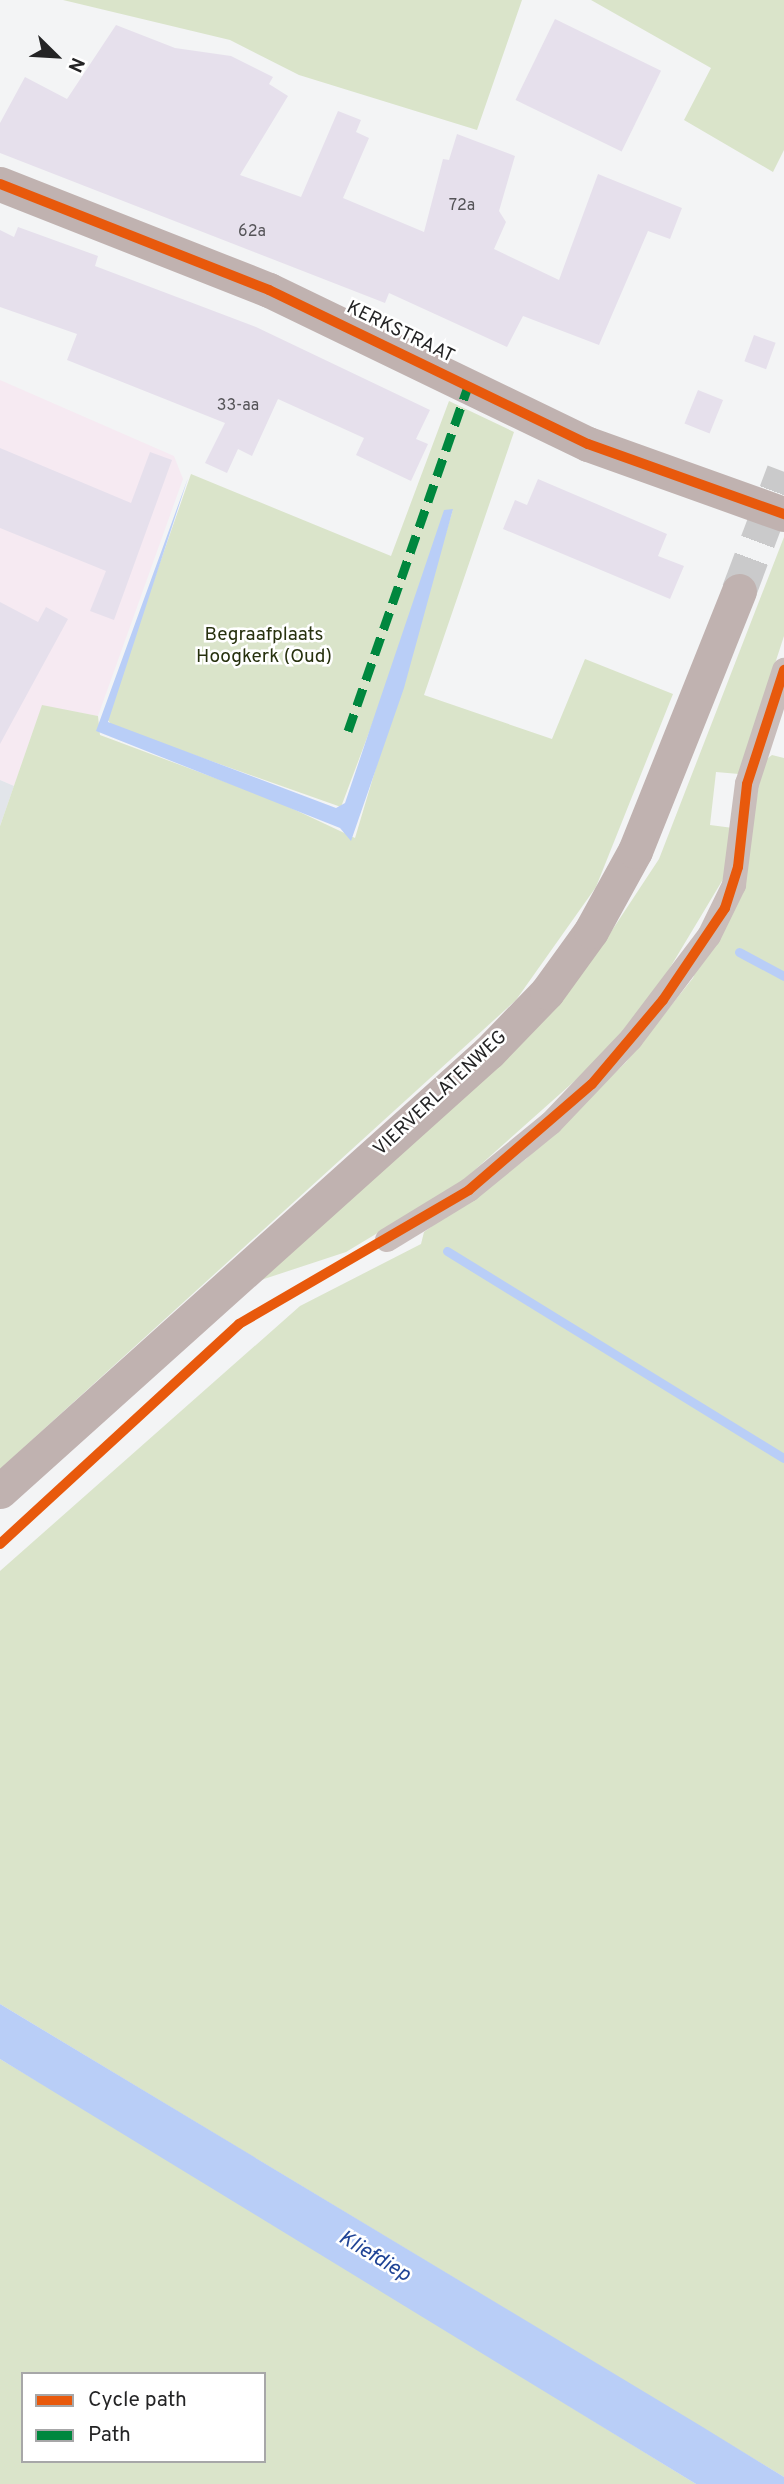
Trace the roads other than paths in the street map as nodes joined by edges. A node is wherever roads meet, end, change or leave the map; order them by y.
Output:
1 (0, 184) edge
2 (784, 514) edge
3 (738, 591) tunnel mouth
4 (784, 670) edge
5 (387, 1240) dead end
6 (0, 1491) edge

1 - 2 main road, KERKSTRAAT
3 - 6 main road, VIERVERLATENWEG
4 - 5 street

